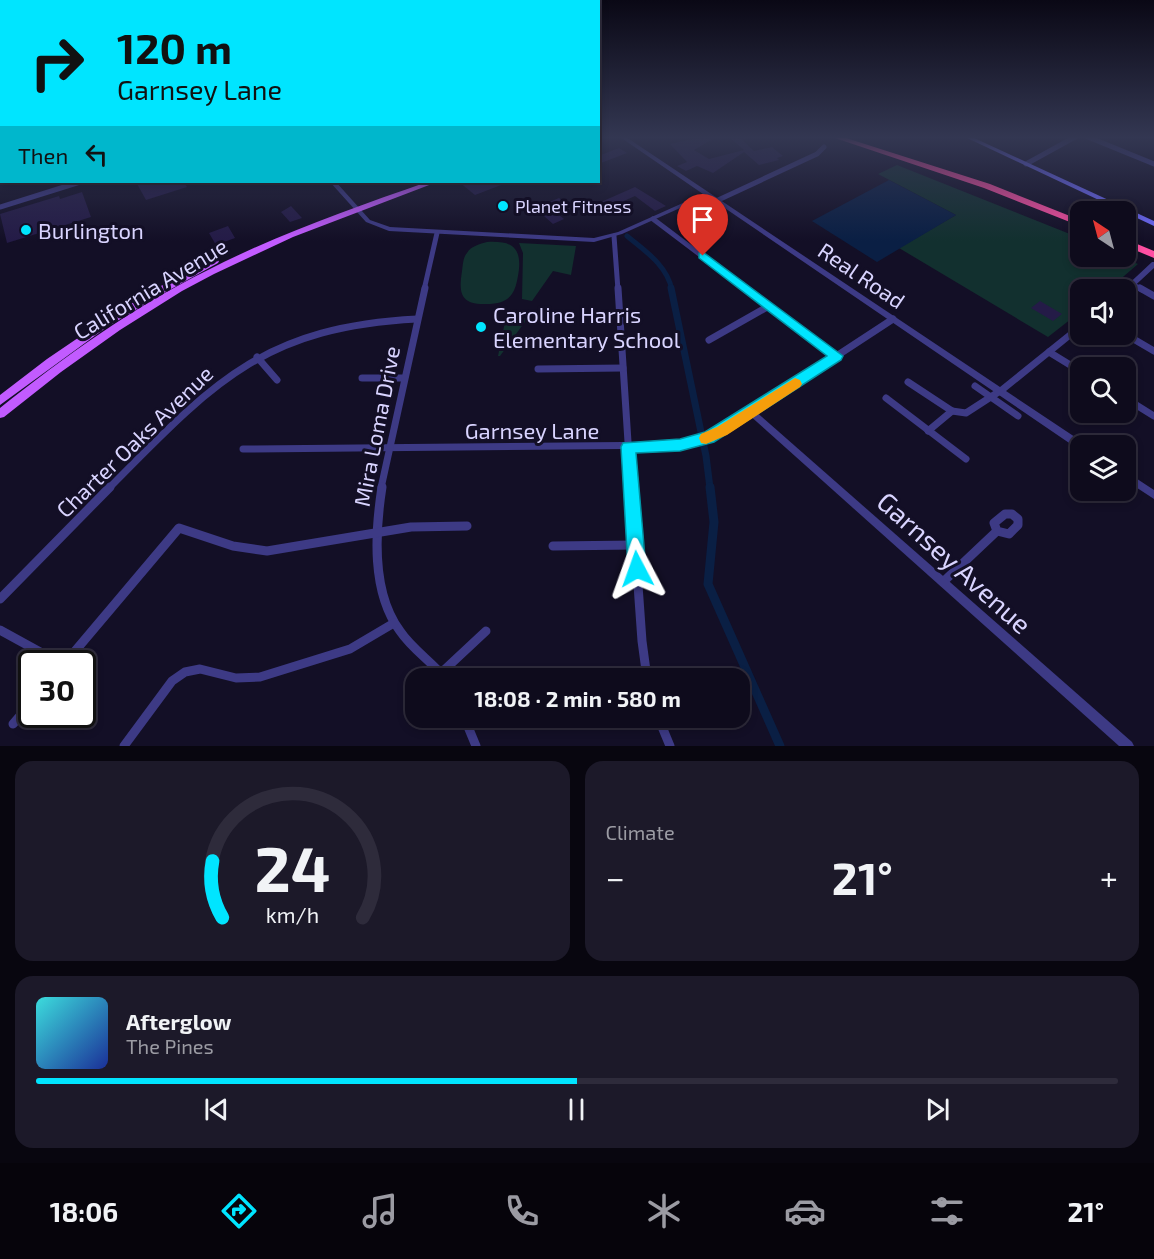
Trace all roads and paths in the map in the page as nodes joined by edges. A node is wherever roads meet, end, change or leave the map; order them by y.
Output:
1 (675, 172) edge
2 (779, 172) edge
3 (945, 172) edge
4 (965, 172) edge
5 (1043, 172) edge
6 (78, 183) edge
7 (334, 183) edge
8 (414, 183) edge
9 (431, 183) edge
10 (707, 194) junction
11 (716, 201) junction
12 (0, 207) edge
13 (355, 207) junction
14 (1070, 211) edge
15 (653, 219) junction
16 (1070, 219) edge
17 (1154, 224) edge
18 (437, 232) junction
19 (614, 236) junction
20 (1136, 239) edge
21 (1154, 246) edge
22 (1136, 247) edge
23 (1154, 255) edge
24 (212, 263) junction
25 (1152, 266) edge
26 (206, 274) junction
27 (1136, 280) edge
28 (1136, 286) edge
29 (1154, 296) edge
30 (769, 306) junction
31 (417, 319) junction
32 (893, 319) junction
33 (1070, 335) edge
34 (709, 340) dead end
35 (1136, 340) edge
36 (1154, 351) edge
37 (1049, 352) junction
38 (836, 356) junction
39 (257, 357) junction
40 (1070, 365) edge
41 (623, 368) junction
42 (538, 369) dead end
43 (362, 378) dead end
44 (404, 378) junction
45 (277, 380) dead end
46 (908, 382) dead end
47 (975, 386) dead end
48 (1000, 392) junction
49 (990, 397) junction
50 (886, 398) dead end
51 (0, 401) edge
52 (1136, 405) edge
53 (952, 411) junction
54 (751, 412) junction
55 (0, 414) edge
56 (1018, 416) dead end
57 (1154, 416) edge
58 (928, 431) junction
59 (1070, 439) edge
60 (628, 447) junction
61 (388, 448) junction
62 (243, 449) dead end
63 (966, 459) dead end
64 (1136, 483) edge
65 (1154, 495) edge
66 (467, 526) dead end
67 (998, 531) dead end
68 (377, 533) junction
69 (635, 545) junction
70 (553, 546) dead end
71 (943, 582) junction
72 (0, 599) edge
73 (394, 623) junction
74 (0, 630) edge
75 (486, 631) dead end
76 (38, 650) edge
77 (73, 650) edge
78 (434, 668) edge
79 (451, 668) edge
80 (646, 668) edge
81 (18, 718) edge
82 (13, 724) dead end
83 (469, 728) edge
84 (663, 728) edge
85 (124, 746) edge
86 (476, 746) edge
87 (670, 746) edge
88 (1128, 746) edge

1 - 10 street, Real Road
2 - 11 street
3 - 16 highway
4 - 14 highway
5 - 17 main road
6 - 12 street
7 - 13 street
8 - 13 main road, California Avenue
9 - 13 main road, California Avenue
10 - 11 street, Real Road
10 - 15 street
11 - 32 street, Real Road
13 - 18 street
13 - 24 main road, California Avenue
13 - 26 main road, California Avenue
15 - 19 street
15 - 30 street
18 - 19 street
18 - 31 street, Mira Loma Drive
19 - 41 street
20 - 21 highway
22 - 23 highway
24 - 26 main road
24 - 51 main road, California Avenue
25 - 27 street
26 - 55 main road, California Avenue
28 - 29 street
30 - 34 street
30 - 38 street
31 - 39 street, Charter Oaks Avenue
31 - 44 street, Mira Loma Drive
32 - 38 street, Garnsey Lane
32 - 48 street, Real Road
33 - 37 street
35 - 36 street
37 - 40 street
37 - 48 street
38 - 54 street, Garnsey Lane
39 - 45 street
39 - 72 street, Charter Oaks Avenue
41 - 42 street
41 - 60 street
43 - 44 street
44 - 61 street, Mira Loma Drive
46 - 53 street
47 - 49 street
48 - 49 street
48 - 59 street, Real Road
49 - 53 street
49 - 56 street
50 - 58 street
52 - 57 street
53 - 58 street
54 - 60 street, Garnsey Lane
54 - 71 street, Garnsey Avenue
58 - 63 street
60 - 61 street, Garnsey Lane
60 - 69 street
61 - 62 street, Garnsey Lane
61 - 68 street, Mira Loma Drive
64 - 65 street
66 - 68 street
67 - 71 street
68 - 73 street, Mira Loma Drive
68 - 77 street
69 - 70 street
69 - 80 street
71 - 88 street, Garnsey Avenue
73 - 78 street, Mira Loma Drive
73 - 85 street
74 - 76 street
75 - 79 street
81 - 82 street
83 - 86 street
84 - 87 street

